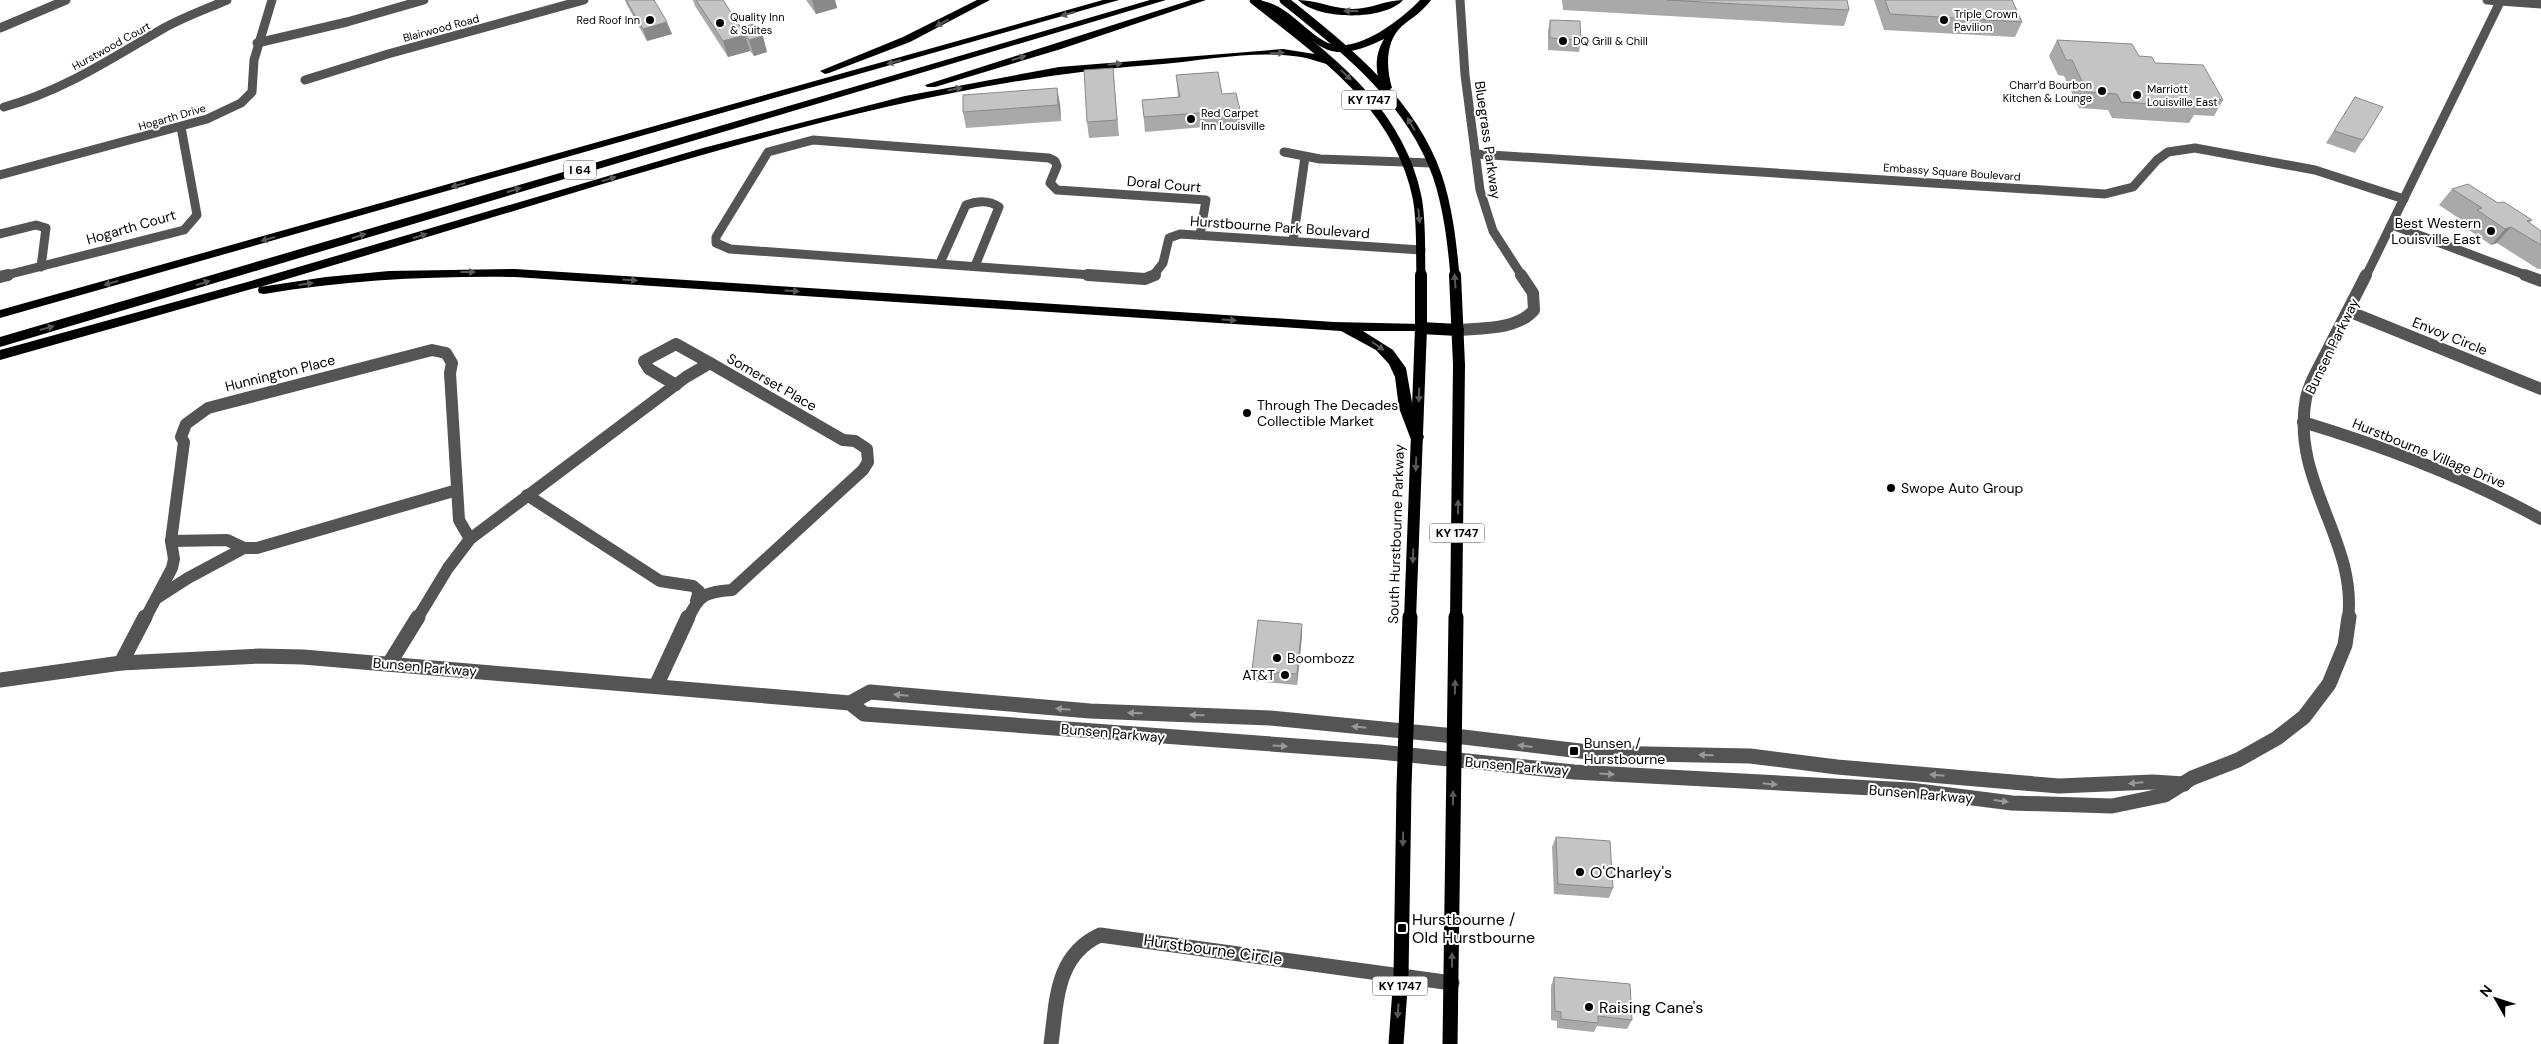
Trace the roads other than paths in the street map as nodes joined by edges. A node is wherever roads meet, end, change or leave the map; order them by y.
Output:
1 (66, 0) edge
2 (228, 0) edge
3 (272, 0) edge
4 (424, 0) edge
5 (584, 0) edge
6 (985, 0) edge
7 (1114, 0) edge
8 (1160, 0) edge
9 (1201, 0) edge
10 (1254, 0) edge
11 (1258, 0) edge
12 (1284, 0) edge
13 (1303, 0) edge
14 (1398, 0) edge
15 (1426, 0) edge
16 (1460, 0) edge
17 (2487, 0) edge
18 (2501, 0) edge
19 (45, 4) edge
20 (2541, 4) edge
21 (0, 22) edge
22 (1399, 23) junction
23 (0, 28) edge
24 (257, 43) junction
25 (1344, 49) junction
26 (1333, 63) junction
27 (305, 80) dead end
28 (1386, 88) junction
29 (4, 107) dead end
30 (181, 127) junction
31 (738, 142) junction
32 (1284, 152) dead end
33 (572, 153) junction
34 (1475, 154) junction
35 (1305, 157) junction
36 (1432, 163) junction
37 (1407, 164) junction
38 (0, 175) edge
39 (1085, 192) joint
40 (2404, 199) junction
41 (2392, 225) junction
42 (0, 234) edge
43 (1200, 234) junction
44 (1293, 241) junction
45 (1421, 250) junction
46 (940, 264) junction
47 (976, 266) junction
48 (41, 267) junction
49 (0, 277) edge
50 (2541, 281) edge
51 (172, 308) junction
52 (2348, 311) junction
53 (0, 314) edge
54 (1334, 326) junction
55 (1421, 328) junction
56 (1458, 330) junction
57 (0, 342) edge
58 (0, 355) edge
59 (710, 363) junction
60 (676, 385) junction
61 (2541, 389) edge
62 (2303, 422) junction
63 (1417, 437) junction
64 (457, 490) junction
65 (527, 495) junction
66 (2541, 519) edge
67 (470, 539) junction
68 (171, 540) junction
69 (244, 548) junction
70 (155, 600) junction
71 (696, 602) junction
72 (121, 663) junction
73 (390, 664) junction
74 (0, 680) edge
75 (656, 686) junction
76 (850, 703) junction
77 (1408, 732) junction
78 (1455, 736) junction
79 (1406, 755) junction
80 (1454, 761) junction
81 (2184, 784) junction
82 (1401, 976) junction
83 (1452, 983) junction
84 (1052, 1044) edge
85 (1396, 1044) edge
86 (1450, 1044) edge

1 - 19 street
2 - 29 street, Hurstwood Court
3 - 24 street, Hogarth Drive
4 - 24 street
5 - 27 street, Blairwood Road
6 -> 33 highway
7 -> 33 highway, I 64
57 -> 8 highway, I 64
31 -> 9 highway
10 - 26 main road, South Hurstbourne Parkway / KY 1747
11 - 25 highway
12 - 25 main road, KY 1747
14 -> 13 highway
15 - 22 highway
16 - 34 street, Bluegrass Parkway
17 - 18 street
18 - 20 street
18 - 40 street, Bunsen Parkway
19 - 21 street
19 - 23 street
22 - 25 highway
22 - 28 highway
24 - 30 street, Hogarth Drive
25 - 28 main road, KY 1747
31 -> 26 highway
26 -> 37 main road, South Hurstbourne Parkway / KY 1747
36 -> 28 main road, KY 1747
30 - 38 street, Hogarth Drive
30 - 48 street, Hogarth Court
51 -> 31 highway
32 - 35 street
33 -> 53 highway, I 64
34 - 40 street, Embassy Square Boulevard
34 - 56 street, Bluegrass Parkway
35 - 37 street
35 - 44 street
36 - 37 street
56 -> 36 main road, KY 1747
37 -> 45 main road, South Hurstbourne Parkway / KY 1747
39 - 43 street, Doral Court
39 - 46 street, Hurstbourne Park Boulevard
40 - 41 street, Bunsen Parkway
41 - 50 street
41 - 52 street, Bunsen Parkway
42 - 48 street
43 - 44 street, Hurstbourne Park Boulevard
43 - 47 street, Hurstbourne Park Boulevard
44 - 45 street, Hurstbourne Park Boulevard
45 - 55 main road, South Hurstbourne Parkway / KY 1747
46 - 47 street, Hurstbourne Park Boulevard
46 - 47 street
48 - 49 street, Hogarth Court
51 -> 54 highway
51 - 58 highway
52 - 61 street, Envoy Circle
52 - 62 street, Bunsen Parkway
54 - 55 highway
54 -> 63 highway
55 - 56 main road
55 -> 63 main road, South Hurstbourne Parkway / KY 1747
78 -> 56 main road, KY 1747
59 - 60 street, Somerset Place
59 - 60 street
59 - 71 street, Somerset Place
60 - 65 street, Somerset Place
62 - 66 street, Hurstbourne Village Drive
62 - 81 street, Bunsen Parkway
63 -> 77 main road, South Hurstbourne Parkway / KY 1747
64 - 67 street, Hunnington Place
64 - 68 street, Hunnington Place
64 - 69 street
65 - 67 street, Somerset Place
65 - 71 street
67 - 73 street, Somerset Place
68 - 69 street
68 - 70 street, Hunnington Place
69 - 70 street
70 - 72 street, Hunnington Place
71 - 75 street
72 - 73 street, Bunsen Parkway
72 - 74 street, Bunsen Parkway
73 - 75 street, Bunsen Parkway
75 - 76 street, Bunsen Parkway
77 -> 76 street, Bunsen Parkway
76 -> 79 street, Bunsen Parkway
77 - 78 street, Bunsen Parkway
77 - 79 main road, South Hurstbourne Parkway / KY 1747
78 - 80 main road, KY 1747
81 -> 78 street, Bunsen Parkway
79 - 80 street, Bunsen Parkway
79 -> 82 main road, South Hurstbourne Parkway / KY 1747
80 -> 81 street, Bunsen Parkway
83 -> 80 main road, KY 1747
82 - 83 street, Hurstbourne Circle
82 - 84 street, Hurstbourne Circle
82 -> 85 main road, South Hurstbourne Parkway / KY 1747
83 - 86 main road, KY 1747

